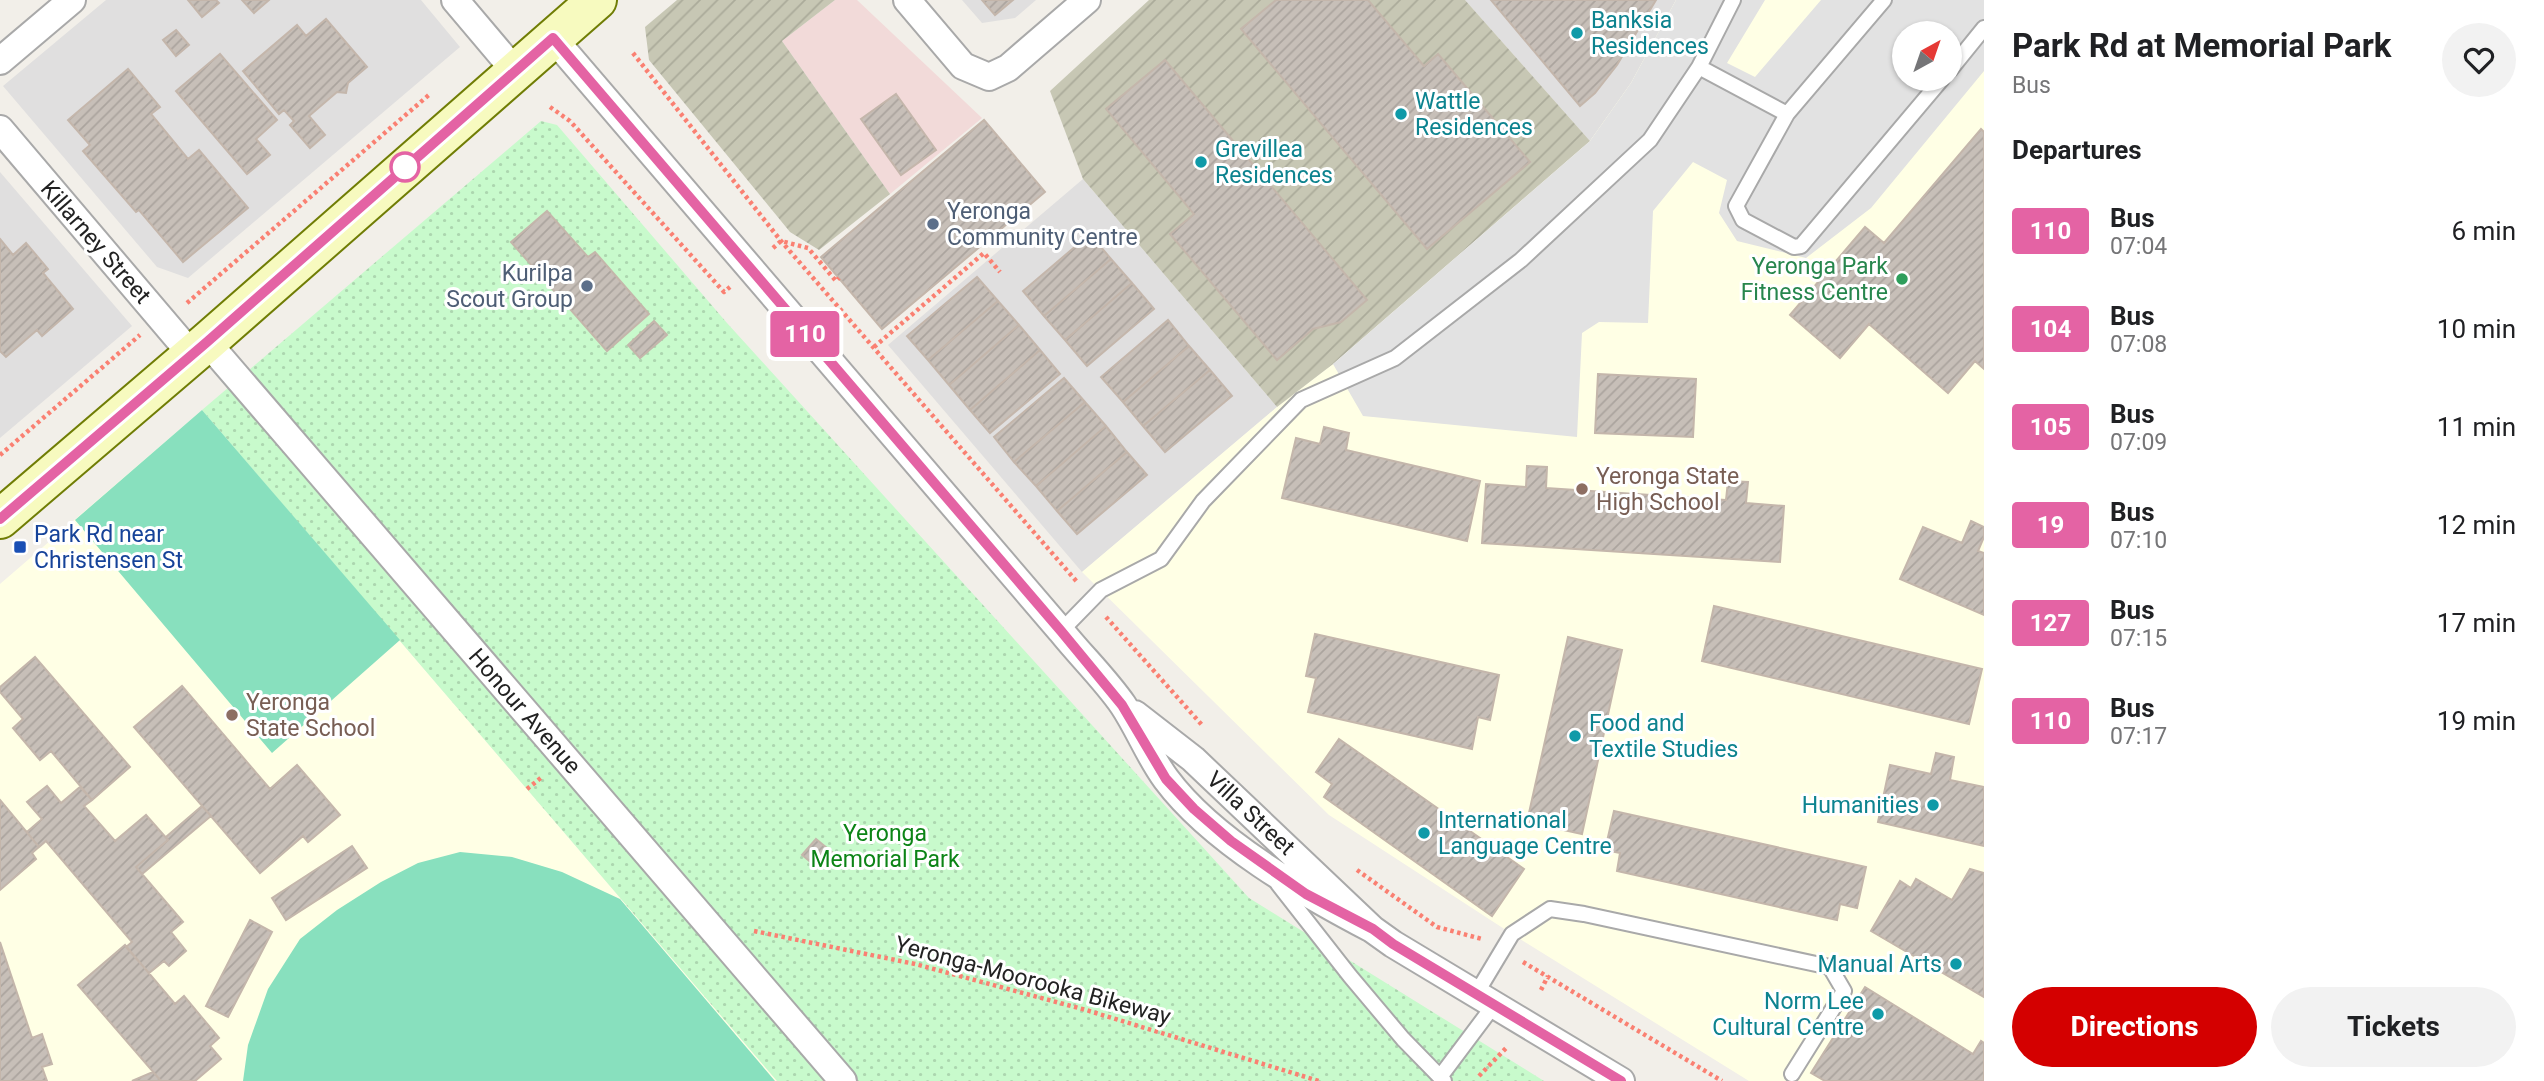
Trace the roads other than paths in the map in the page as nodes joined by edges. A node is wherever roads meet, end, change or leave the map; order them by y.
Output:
1 (72, 0) edge
2 (455, 0) edge
3 (597, 0) edge
4 (907, 0) edge
5 (1087, 0) edge
6 (1733, 0) edge
7 (1884, 0) edge
8 (1984, 28) edge
9 (553, 38) junction
10 (1962, 55) edge
11 (0, 61) edge
12 (1699, 67) junction
13 (515, 71) junction
14 (1932, 91) edge
15 (1787, 114) junction
16 (0, 129) edge
17 (200, 348) junction
18 (0, 519) edge
19 (1061, 631) junction
20 (1122, 705) junction
21 (1264, 865) junction
22 (1373, 929) junction
23 (1485, 999) junction
24 (1792, 1074) dead end
25 (1442, 1079) edge
26 (842, 1081) edge
27 (1621, 1081) edge

1 - 11 street
2 - 13 street
3 - 9 street
4 - 5 street
6 - 12 lane
7 - 15 lane
8 - 10 lane
9 - 13 street
9 - 19 street, Villa Street
12 - 15 lane
12 - 19 lane
13 - 17 street
14 - 15 lane
16 - 17 street, Killarney Street
17 - 18 street
17 - 26 street, Honour Avenue
19 - 20 street, Villa Street
20 - 21 street, Villa Street
20 - 22 street, Villa Street
21 - 22 street, Villa Street
21 - 25 lane
22 - 23 street, Villa Street
23 - 24 lane
23 - 25 lane
23 - 27 street, Villa Street

